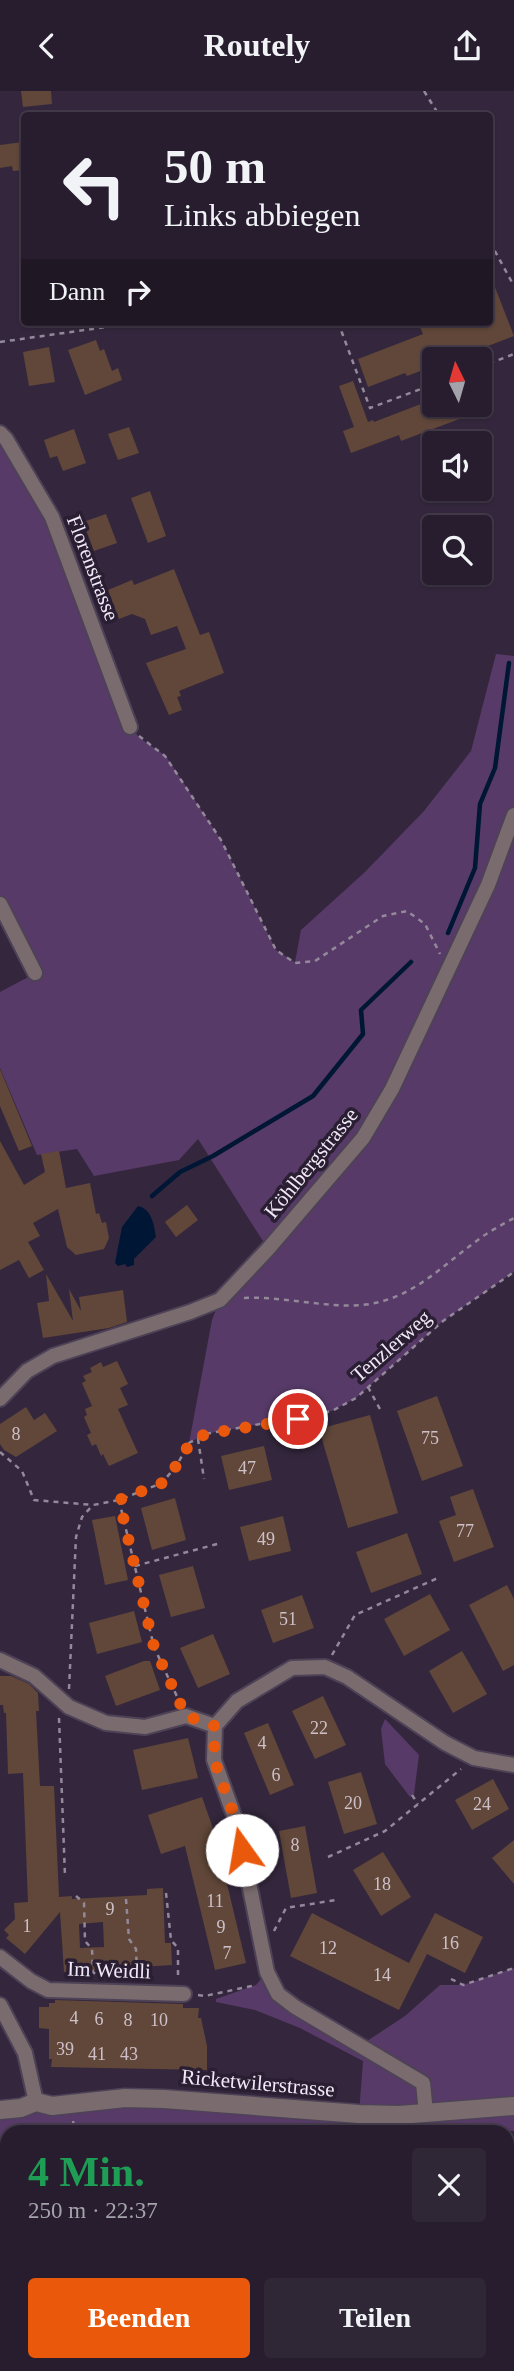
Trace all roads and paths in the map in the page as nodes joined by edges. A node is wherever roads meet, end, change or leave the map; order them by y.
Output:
1 (424, 91) edge
2 (437, 112) edge
3 (493, 248) edge
4 (514, 286) edge
5 (128, 326) edge
6 (339, 326) edge
7 (0, 342) edge
8 (514, 355) edge
9 (492, 363) edge
10 (422, 388) edge
11 (0, 433) edge
12 (131, 727) joint
13 (514, 815) edge
14 (0, 904) edge
15 (35, 973) dead end
16 (447, 974) junction
17 (514, 1218) edge
18 (514, 1272) edge
19 (219, 1300) junction
20 (368, 1387) junction
21 (0, 1399) edge
22 (381, 1411) dead end
23 (198, 1439) junction
24 (0, 1452) edge
25 (204, 1479) dead end
26 (119, 1500) junction
27 (93, 1505) junction
28 (221, 1543) dead end
29 (135, 1566) junction
30 (440, 1577) dead end
31 (0, 1660) edge
32 (325, 1667) junction
33 (63, 1702) junction
34 (186, 1716) junction
35 (215, 1726) junction
36 (474, 1758) junction
37 (514, 1765) edge
38 (412, 1795) dead end
39 (418, 1804) junction
40 (328, 1857) dead end
41 (65, 1876) dead end
42 (166, 1893) dead end
43 (76, 1896) dead end
44 (126, 1899) dead end
45 (337, 1901) dead end
46 (263, 1952) junction
47 (0, 1957) edge
48 (514, 1968) edge
49 (267, 1972) junction
50 (450, 1979) dead end
51 (107, 1992) junction
52 (151, 1993) junction
53 (181, 1994) junction
54 (0, 2005) edge
55 (36, 2102) junction
56 (514, 2106) edge
57 (0, 2110) edge
58 (426, 2113) junction

1 - 2 path
3 - 4 path
5 - 7 path
6 - 10 path
8 - 9 path
11 - 12 street, Florenstrasse
12 - 16 path
13 - 16 street, Köhlbergstrasse
14 - 15 street
16 - 19 street, Köhlbergstrasse
17 - 19 path
18 - 20 path, Tenzlerweg
19 - 21 street, Köhlbergstrasse
20 - 22 path
20 - 23 path, Tenzlerweg
23 - 25 path
23 - 26 path
24 - 27 path
26 - 27 path
26 - 29 path
27 - 33 path
28 - 29 path
29 - 34 path
30 - 32 path
31 - 33 street
32 - 35 street
32 - 36 street
33 - 34 street
33 - 41 path
34 - 35 street
35 - 46 street
36 - 37 street
36 - 39 path
38 - 39 path
39 - 40 path
42 - 53 path
43 - 51 path
44 - 52 path
45 - 46 path
46 - 49 street
47 - 51 street, Im Weidli
48 - 50 path
49 - 53 path
49 - 58 street
51 - 52 street, Im Weidli
52 - 53 street, Im Weidli
54 - 55 street
55 - 57 street, Ricketwilerstrasse
55 - 58 street, Ricketwilerstrasse
56 - 58 street, Ricketwilerstrasse

